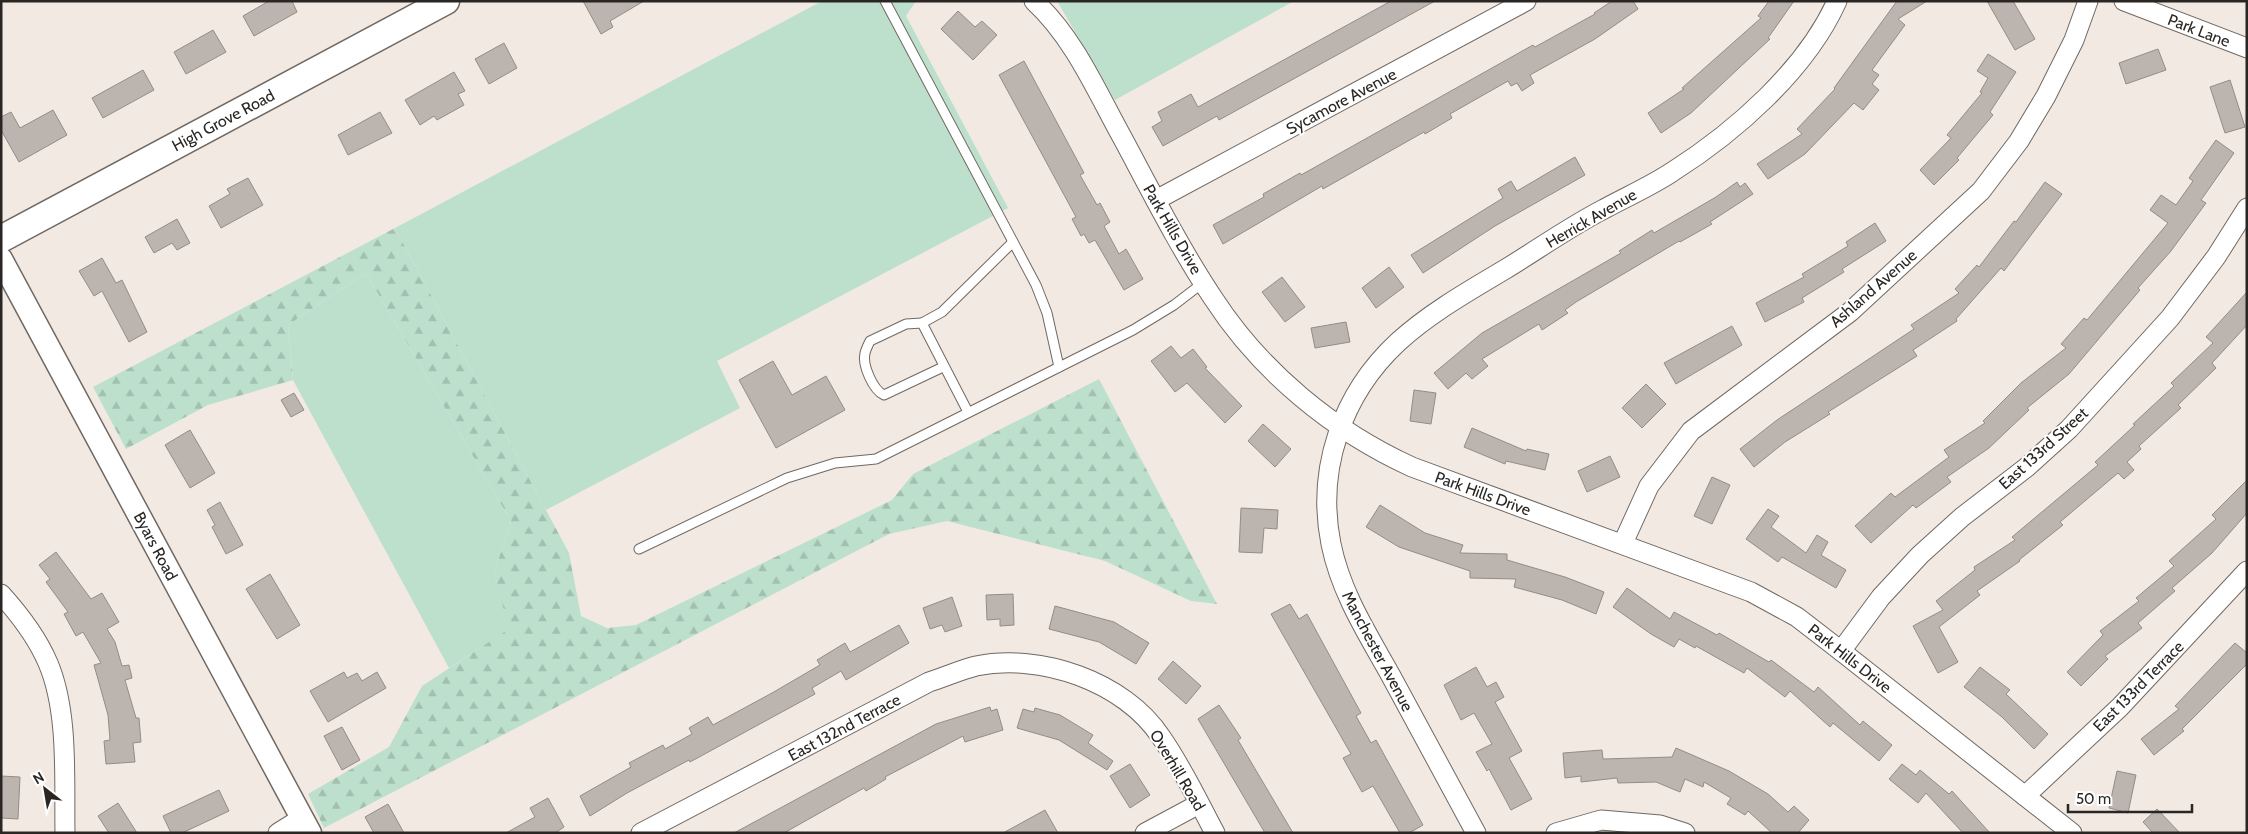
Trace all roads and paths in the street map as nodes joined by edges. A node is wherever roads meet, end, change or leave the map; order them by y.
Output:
1 (446, 1) edge
2 (885, 1) edge
3 (1034, 1) edge
4 (1526, 1) edge
5 (1837, 1) edge
6 (2088, 1) edge
7 (2124, 1) edge
8 (2247, 48) edge
9 (1156, 200) junction
10 (2247, 208) edge
11 (1, 239) edge
12 (1013, 242) junction
13 (1, 259) edge
14 (1204, 282) junction
15 (922, 323) junction
16 (943, 367) junction
17 (1060, 367) junction
18 (968, 412) junction
19 (1338, 427) junction
20 (1623, 543) junction
21 (639, 549) dead end
22 (2247, 571) edge
23 (1, 594) edge
24 (1841, 650) junction
25 (1058, 670) joint
26 (2025, 796) junction
27 (1199, 804) junction
28 (306, 826) edge
29 (65, 833) edge
30 (278, 833) edge
31 (641, 833) edge
32 (1145, 833) edge
33 (1215, 833) edge
34 (1476, 833) edge
35 (1556, 833) edge
36 (1685, 833) edge
37 (2072, 833) edge

1 - 11 main road, High Grove Road
2 - 12 lane
3 - 9 street, Park Hills Drive
4 - 9 street, Sycamore Avenue
5 - 19 street, Herrick Avenue
6 - 20 street, Ashland Avenue
7 - 8 street, Park Lane
9 - 14 street, Park Hills Drive
10 - 24 street, East 133rd Street
12 - 15 lane
12 - 17 lane
13 - 28 street, Byars Road
14 - 17 lane
14 - 19 street, Park Hills Drive
15 - 16 lane
15 - 16 lane
16 - 18 lane
17 - 18 lane
18 - 21 lane
19 - 20 street, Park Hills Drive
19 - 34 street, Manchester Avenue
20 - 24 street, Park Hills Drive
22 - 26 street, East 133rd Terrace
23 - 29 street
24 - 26 street, Park Hills Drive
25 - 27 street, Overhill Road
25 - 31 street, East 132nd Terrace
26 - 37 street, Park Hills Drive
27 - 32 street
27 - 33 street, Overhill Road
28 - 30 street
35 - 36 street

